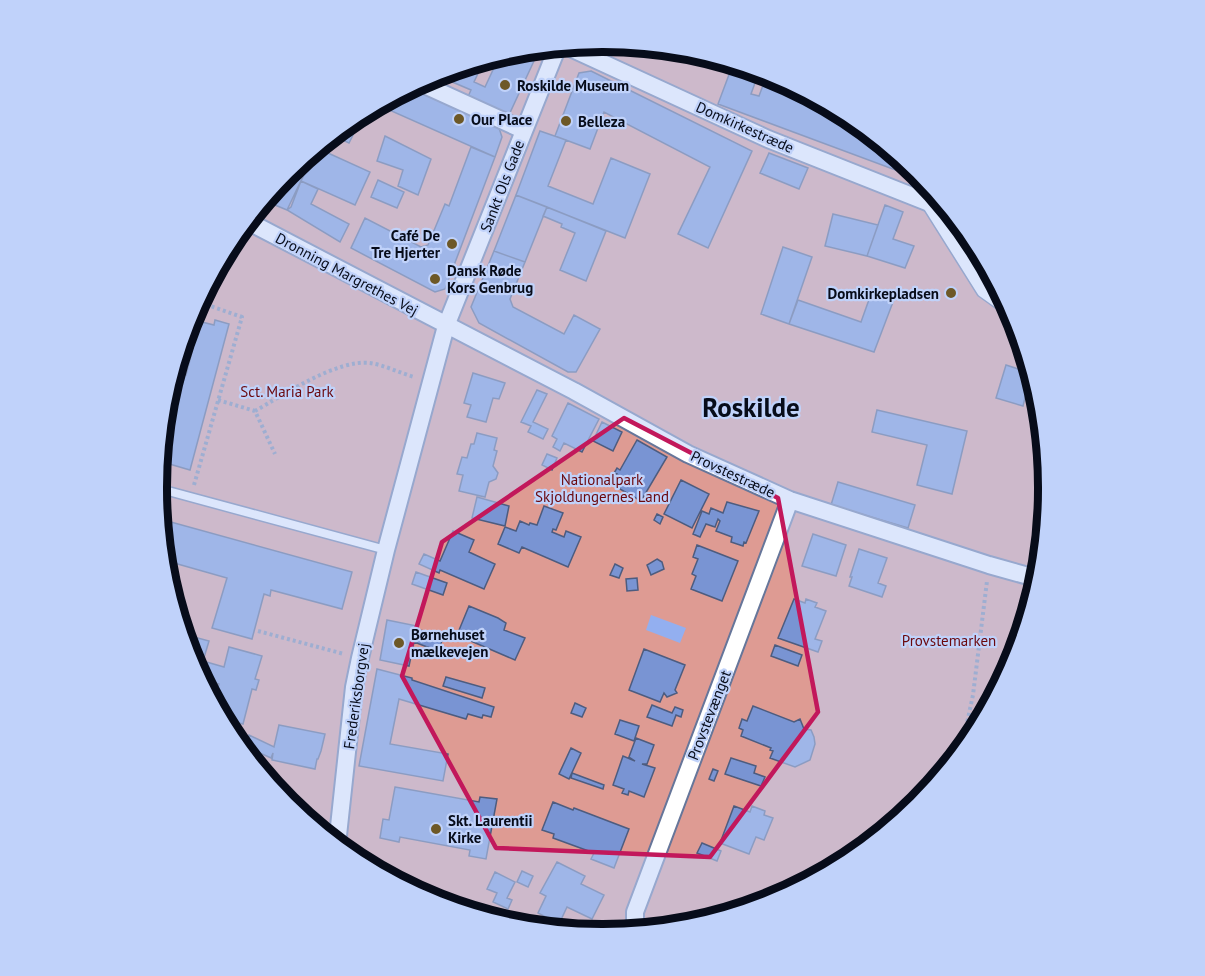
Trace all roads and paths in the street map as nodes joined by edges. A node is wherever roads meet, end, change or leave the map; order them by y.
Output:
1 (581, 53) edge
2 (554, 55) edge
3 (432, 88) edge
4 (523, 130) junction
5 (921, 192) edge
6 (936, 209) edge
7 (255, 225) edge
8 (995, 300) edge
9 (207, 305) edge
10 (446, 326) junction
11 (432, 383) junction
12 (218, 400) junction
13 (255, 411) junction
14 (275, 454) dead end
15 (167, 491) edge
16 (191, 497) junction
17 (790, 500) junction
18 (386, 550) junction
19 (989, 565) junction
20 (1029, 576) edge
21 (258, 631) dead end
22 (360, 658) junction
23 (966, 729) edge
24 (338, 835) edge
25 (635, 923) edge

1 - 5 street, Domkirkestræde
2 - 4 street, Sankt Ols Gade
3 - 4 street
4 - 10 street, Sankt Ols Gade
6 - 8 street
7 - 10 street, Dronning Margrethes Vej
9 - 12 path
10 - 11 street, Frederiksborgvej
10 - 17 street, Provstestræde
11 - 13 path
11 - 18 street, Frederiksborgvej
12 - 13 path
12 - 16 path
13 - 14 path
15 - 16 lane
16 - 18 lane
17 - 19 street, Provstestræde
17 - 25 street, Provstevænget
18 - 22 street, Frederiksborgvej
19 - 20 street, Provstestræde
19 - 23 path
21 - 22 path
22 - 24 street, Frederiksborgvej

